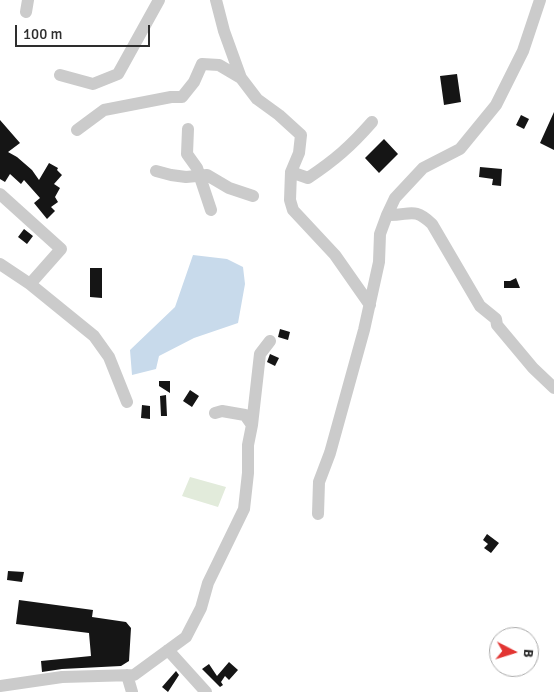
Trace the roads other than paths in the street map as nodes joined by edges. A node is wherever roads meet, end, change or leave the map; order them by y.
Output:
1 (159, 0) edge
2 (216, 0) edge
3 (540, 0) edge
4 (60, 75) dead end
5 (241, 78) junction
6 (372, 122) dead end
7 (188, 129) dead end
8 (76, 130) dead end
9 (156, 171) dead end
10 (291, 172) junction
11 (199, 176) junction
12 (0, 194) edge
13 (254, 196) dead end
14 (211, 210) dead end
15 (387, 215) junction
16 (0, 264) edge
17 (30, 284) junction
18 (370, 305) junction
19 (270, 341) dead end
20 (554, 388) edge
21 (127, 402) dead end
22 (215, 413) dead end
23 (252, 425) junction
24 (318, 514) dead end
25 (168, 650) junction
26 (126, 675) junction
27 (0, 686) edge
28 (35, 686) edge
29 (132, 692) edge
30 (206, 692) edge

1 - 4 street
2 - 5 street
3 - 15 street
5 - 8 street
5 - 10 street
6 - 10 street
7 - 11 street
9 - 11 street
10 - 18 street
11 - 13 street
11 - 14 street
12 - 17 street
15 - 18 street
15 - 20 street
16 - 17 street
17 - 21 street
18 - 24 street
19 - 23 street
22 - 23 street
23 - 25 street
25 - 26 street
25 - 30 street
26 - 28 street
26 - 29 street
27 - 28 street

